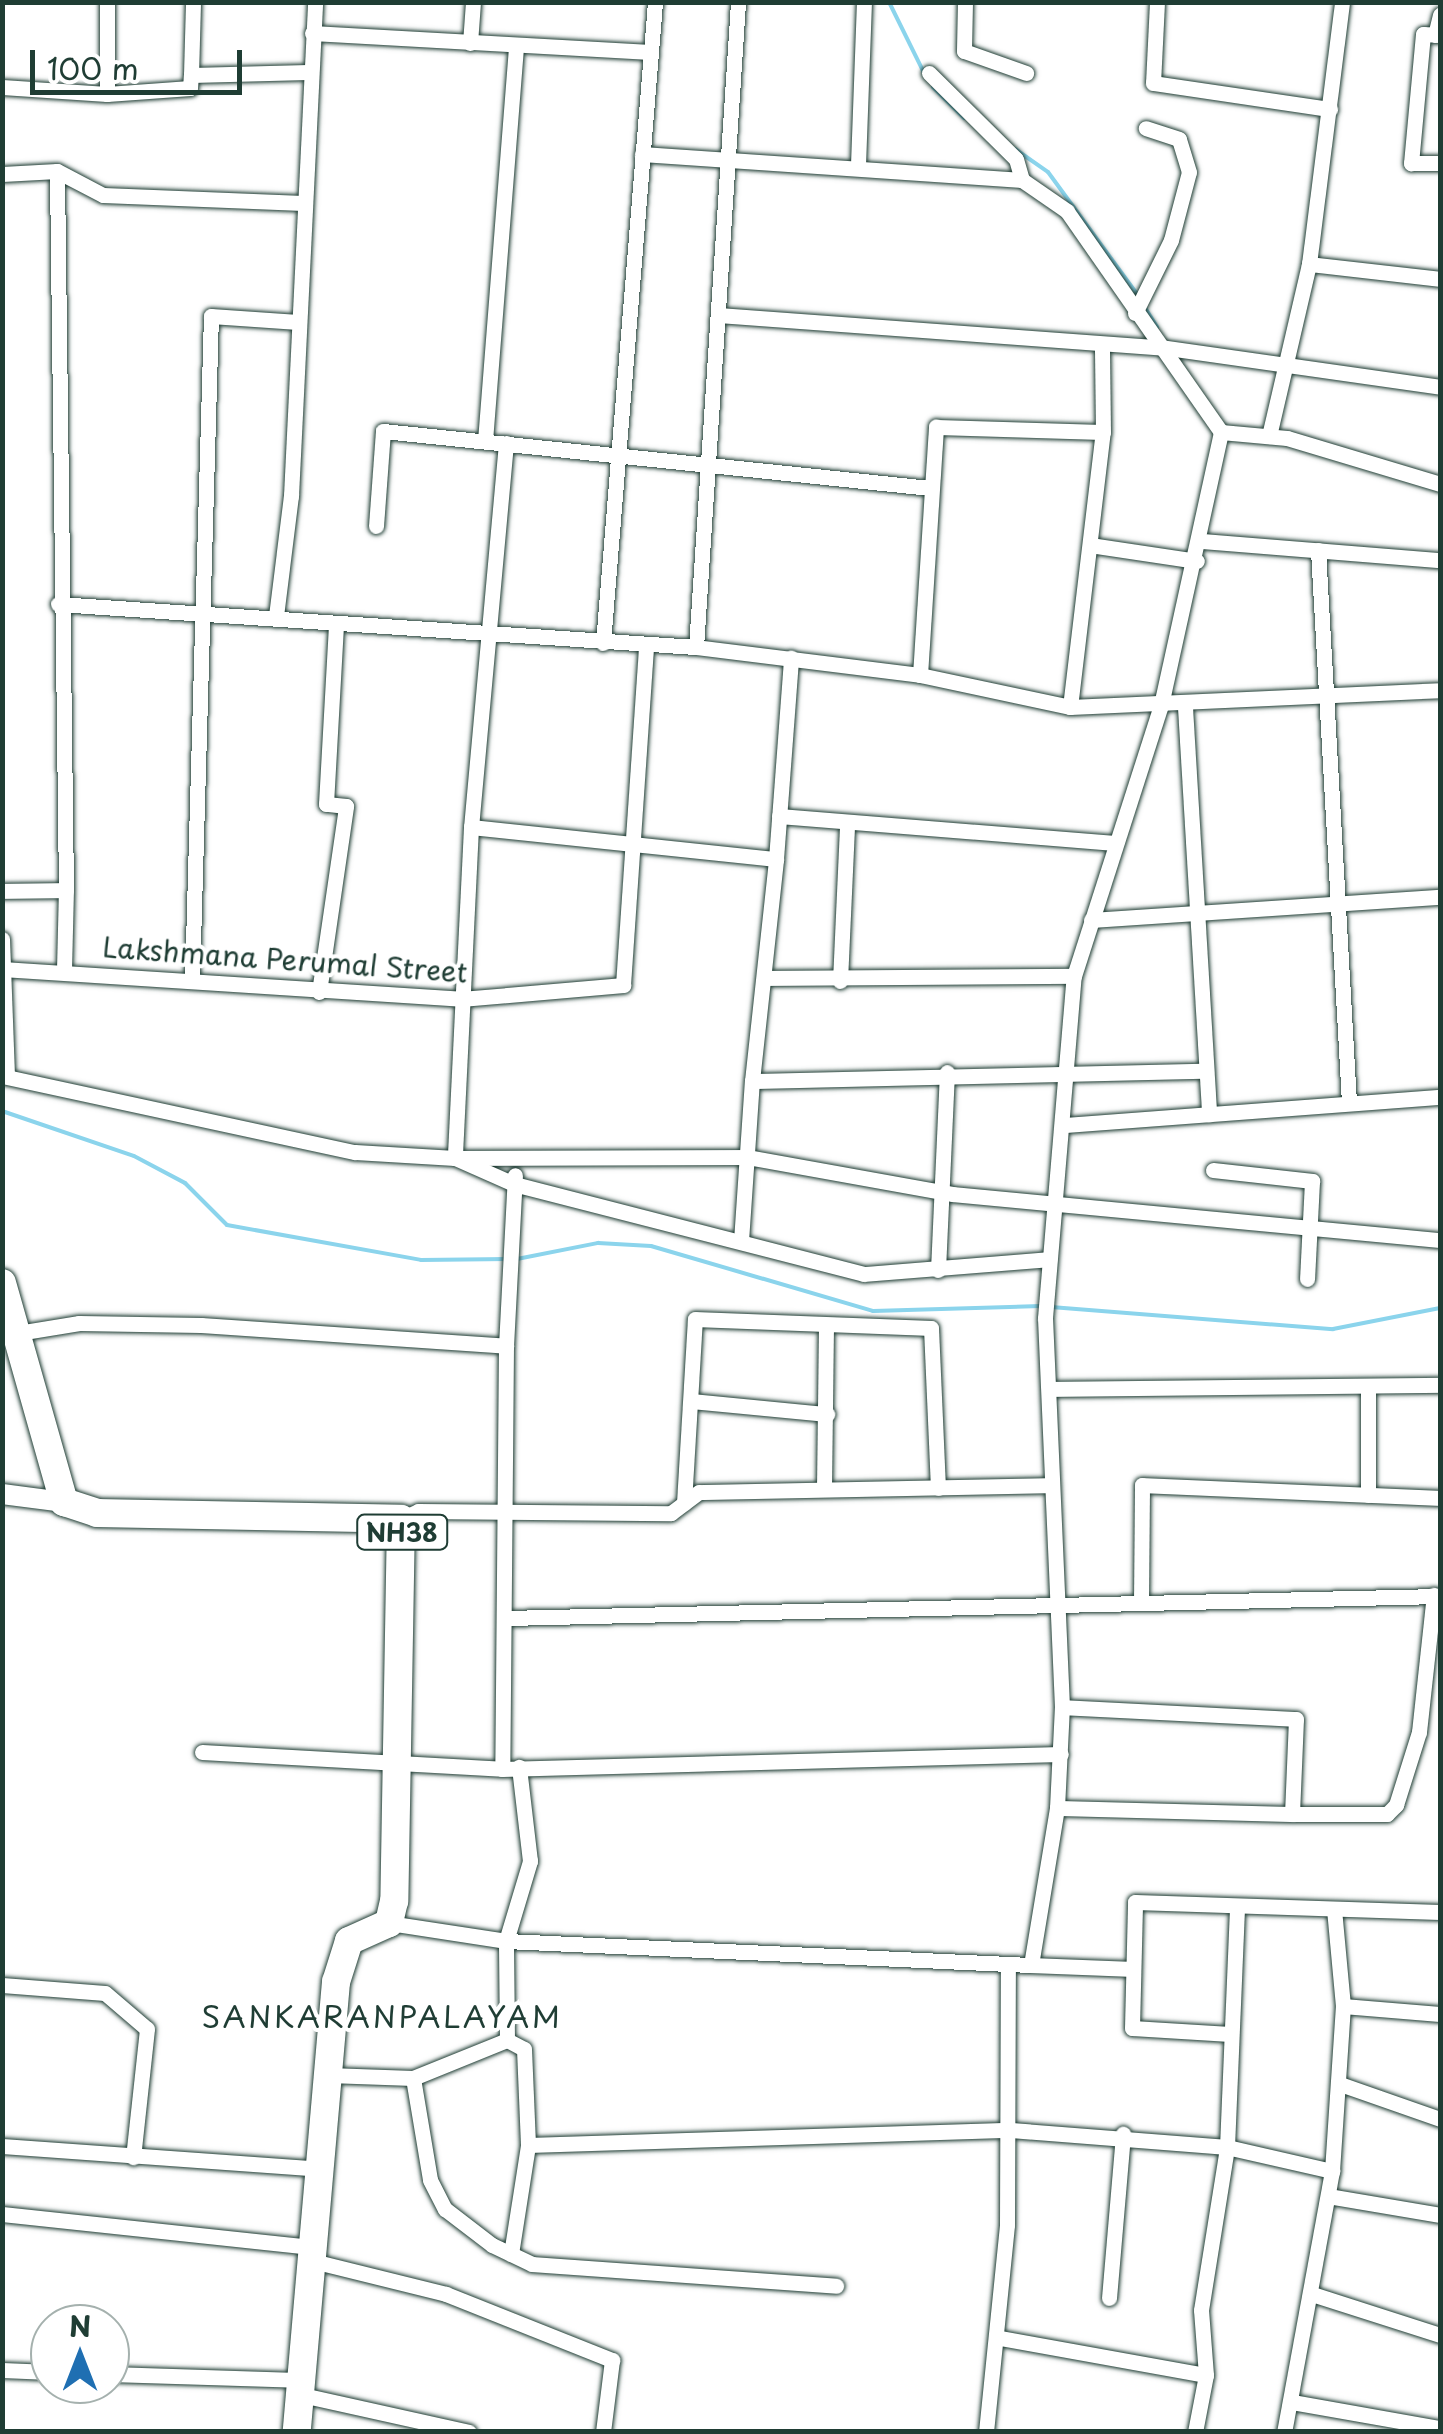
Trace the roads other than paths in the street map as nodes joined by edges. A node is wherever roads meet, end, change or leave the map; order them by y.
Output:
1 (107, 2) edge
2 (193, 2) edge
3 (314, 2) edge
4 (474, 2) edge
5 (655, 2) edge
6 (738, 2) edge
7 (864, 2) edge
8 (965, 2) edge
9 (1157, 2) edge
10 (1342, 2) edge
11 (1440, 15) edge
12 (312, 34) junction
13 (1438, 35) edge
14 (470, 43) junction
15 (516, 45) junction
16 (650, 52) junction
17 (308, 72) junction
18 (929, 73) dead end
19 (1026, 73) dead end
20 (190, 75) junction
21 (2, 87) edge
22 (107, 94) junction
23 (1330, 109) junction
24 (1146, 128) dead end
25 (642, 154) junction
26 (729, 160) junction
27 (1440, 163) edge
28 (858, 165) junction
29 (57, 171) junction
30 (2, 174) edge
31 (1022, 180) junction
32 (303, 203) junction
33 (1309, 264) junction
34 (1440, 279) edge
35 (1136, 313) junction
36 (719, 315) junction
37 (298, 322) junction
38 (1102, 344) junction
39 (1160, 347) junction
40 (1284, 360) junction
41 (1440, 386) edge
42 (1103, 432) junction
43 (1221, 432) junction
44 (1270, 436) junction
45 (485, 441) junction
46 (506, 443) junction
47 (619, 456) junction
48 (709, 463) junction
49 (1440, 484) edge
50 (930, 488) junction
51 (376, 526) dead end
52 (1202, 541) junction
53 (1090, 545) junction
54 (1318, 550) junction
55 (1440, 560) edge
56 (1197, 561) junction
57 (58, 604) junction
58 (202, 610) junction
59 (276, 616) junction
60 (336, 622) junction
61 (488, 633) junction
62 (603, 644) junction
63 (646, 647) junction
64 (696, 647) junction
65 (792, 658) junction
66 (920, 675) junction
67 (1440, 690) edge
68 (1325, 700) junction
69 (1161, 705) junction
70 (1070, 707) junction
71 (1184, 708) junction
72 (779, 816) junction
73 (847, 824) junction
74 (472, 827) junction
75 (627, 837) junction
76 (1115, 844) junction
77 (776, 860) junction
78 (66, 890) junction
79 (2, 891) edge
80 (1440, 896) edge
81 (1334, 903) junction
82 (1197, 916) junction
83 (1091, 920) junction
84 (2, 939) edge
85 (4, 968) edge
86 (64, 970) junction
87 (1074, 976) junction
88 (192, 978) junction
89 (766, 978) junction
90 (840, 981) junction
91 (318, 992) junction
92 (460, 999) junction
93 (1206, 1070) junction
94 (947, 1072) junction
95 (1068, 1074) junction
96 (5, 1076) edge
97 (752, 1080) junction
98 (1440, 1098) edge
99 (1349, 1104) junction
100 (1209, 1114) junction
101 (1066, 1126) junction
102 (747, 1157) junction
103 (455, 1158) junction
104 (516, 1162) junction
105 (1213, 1170) dead end
106 (514, 1184) junction
107 (942, 1192) junction
108 (1056, 1202) junction
109 (1310, 1227) junction
110 (741, 1240) junction
111 (1440, 1240) edge
112 (1049, 1258) junction
113 (938, 1270) junction
114 (1307, 1279) dead end
115 (2, 1283) edge
116 (826, 1326) junction
117 (18, 1333) junction
118 (506, 1346) junction
119 (1440, 1386) edge
120 (1368, 1387) junction
121 (1050, 1389) junction
122 (690, 1401) junction
123 (828, 1414) junction
124 (1050, 1485) junction
125 (938, 1488) junction
126 (824, 1489) junction
127 (2, 1494) edge
128 (1368, 1495) junction
129 (1440, 1498) edge
130 (64, 1502) junction
131 (684, 1503) junction
132 (505, 1510) junction
133 (401, 1519) junction
134 (1437, 1596) edge
135 (1053, 1602) junction
136 (1140, 1602) junction
137 (506, 1618) junction
138 (1062, 1706) junction
139 (202, 1752) dead end
140 (1061, 1754) junction
141 (399, 1766) junction
142 (511, 1768) junction
143 (1056, 1808) junction
144 (1292, 1814) junction
145 (1238, 1906) junction
146 (1334, 1909) junction
147 (1440, 1912) edge
148 (389, 1923) junction
149 (506, 1941) junction
150 (1008, 1964) junction
151 (1030, 1965) junction
152 (1133, 1969) junction
153 (2, 1984) edge
154 (1343, 2006) junction
155 (1440, 2014) edge
156 (1230, 2034) junction
157 (507, 2040) junction
158 (413, 2078) junction
159 (328, 2079) junction
160 (1340, 2084) junction
161 (1440, 2119) edge
162 (1011, 2130) junction
163 (1123, 2134) junction
164 (528, 2145) junction
165 (2, 2146) edge
166 (1227, 2147) junction
167 (133, 2157) junction
168 (323, 2164) junction
169 (1332, 2171) junction
170 (1328, 2196) junction
171 (2, 2214) edge
172 (1440, 2215) edge
173 (511, 2254) junction
174 (318, 2255) junction
175 (836, 2286) dead end
176 (1312, 2294) junction
177 (1109, 2298) dead end
178 (1440, 2335) edge
179 (1000, 2338) junction
180 (2, 2370) edge
181 (30, 2371) edge
182 (1206, 2375) junction
183 (130, 2377) edge
184 (1292, 2402) junction
185 (301, 2404) edge
186 (1440, 2428) edge
187 (282, 2432) edge
188 (469, 2432) edge
189 (603, 2432) edge
190 (986, 2432) edge
191 (1195, 2432) edge
192 (1284, 2432) edge

1 - 22 street
2 - 20 street
3 - 12 street
4 - 14 street
5 - 16 street
6 - 26 street
7 - 28 street
8 - 19 street
9 - 23 street
10 - 23 street
11 - 13 street
12 - 14 street
12 - 17 street
13 - 27 street
14 - 15 street
15 - 16 street
15 - 45 street
16 - 25 street
17 - 20 street
17 - 32 street
18 - 31 street
20 - 22 street
21 - 22 street
23 - 33 street
24 - 35 street
25 - 26 street
25 - 47 street
26 - 28 street
26 - 36 street
28 - 31 street
29 - 30 street
29 - 32 street
29 - 57 street
31 - 35 street
32 - 37 street
33 - 34 street
33 - 40 street
35 - 39 street
36 - 38 street
36 - 48 street
37 - 58 street
37 - 59 street
38 - 39 street
38 - 42 street
39 - 40 street
39 - 43 street
40 - 41 street
40 - 44 street
42 - 50 street
42 - 53 street
43 - 44 street
43 - 52 street
44 - 49 street
45 - 46 street
45 - 51 street
46 - 47 street
46 - 61 street
47 - 48 street
47 - 62 street
48 - 50 street
48 - 64 street
50 - 66 street
52 - 54 street
52 - 56 street
53 - 56 street
53 - 70 street
54 - 55 street
54 - 68 street
56 - 69 street
57 - 58 street
57 - 78 street
58 - 59 street
58 - 88 street
59 - 60 street
60 - 61 street
60 - 91 street
61 - 62 street
61 - 74 street
62 - 63 street
63 - 64 street
63 - 75 street
64 - 65 street
65 - 66 street
65 - 72 street
66 - 70 street
67 - 68 street
68 - 71 street
68 - 81 street
69 - 70 street
69 - 71 street
69 - 76 street
71 - 82 street
72 - 73 street
72 - 77 street
73 - 76 street
73 - 90 street
74 - 75 street
74 - 92 street
75 - 77 street
75 - 92 street, Lakshmana Perumal Street
76 - 83 street
77 - 89 street
78 - 79 street
78 - 86 street
80 - 81 street
81 - 82 street
81 - 99 street
82 - 83 street
82 - 93 street
83 - 87 street
84 - 85 street
85 - 86 street, Lakshmana Perumal Street
85 - 96 street
86 - 88 street, Lakshmana Perumal Street
87 - 90 street
87 - 95 street
88 - 91 street, Lakshmana Perumal Street
89 - 90 street
89 - 97 street
91 - 92 street, Lakshmana Perumal Street
92 - 103 street
93 - 95 street
93 - 100 street
94 - 95 street
94 - 97 street
94 - 107 street
95 - 101 street
96 - 103 street
97 - 102 street
98 - 99 street
99 - 100 street
100 - 101 street
101 - 108 street
102 - 104 street
102 - 107 street
102 - 110 street
103 - 104 street
103 - 106 street
104 - 106 street
105 - 109 street
106 - 110 street
106 - 118 street
107 - 108 street
107 - 113 street
108 - 109 street
108 - 112 street
109 - 111 street
109 - 114 street
110 - 113 street
112 - 113 street
112 - 121 street
115 - 117 highway
116 - 122 street
116 - 123 street
116 - 125 street
117 - 118 street
117 - 130 highway
118 - 132 street
119 - 120 street
120 - 121 street
120 - 128 street
121 - 124 street
122 - 123 street
122 - 131 street
123 - 126 street
124 - 125 street
124 - 135 street
125 - 126 street
126 - 131 street
127 - 130 main road
128 - 129 street
128 - 136 street
130 - 133 highway, NH38
131 - 132 street
132 - 133 street
132 - 137 street
133 - 141 highway, NH38
134 - 136 street
134 - 144 street
135 - 136 street
135 - 137 street
135 - 138 street
137 - 142 street
138 - 140 street
138 - 144 street
139 - 141 street
140 - 142 street
140 - 143 street
141 - 142 street
141 - 148 highway, NH38
142 - 149 street
143 - 144 street
143 - 151 street
145 - 146 street
145 - 152 street
145 - 156 street
146 - 147 street
146 - 154 street
148 - 149 street
148 - 159 highway
149 - 150 street
149 - 157 street
150 - 151 street
150 - 162 street
151 - 152 street
152 - 156 street
153 - 167 street
154 - 155 street
154 - 160 street
156 - 166 street
157 - 158 street
157 - 164 street
158 - 159 street
158 - 173 street
159 - 168 highway
160 - 161 street
160 - 169 street
162 - 163 street
162 - 164 street
162 - 179 street
163 - 166 street
163 - 177 street
164 - 173 street
165 - 167 street
166 - 169 street
166 - 182 street
167 - 168 street
168 - 174 highway
169 - 170 street
170 - 172 street
170 - 176 street
171 - 174 street
173 - 175 street
174 - 185 highway
174 - 189 street
176 - 178 street
176 - 184 street
179 - 182 street
179 - 190 street
180 - 181 street
182 - 191 street
183 - 185 street
184 - 186 street
184 - 192 street
185 - 187 main road
185 - 188 street

